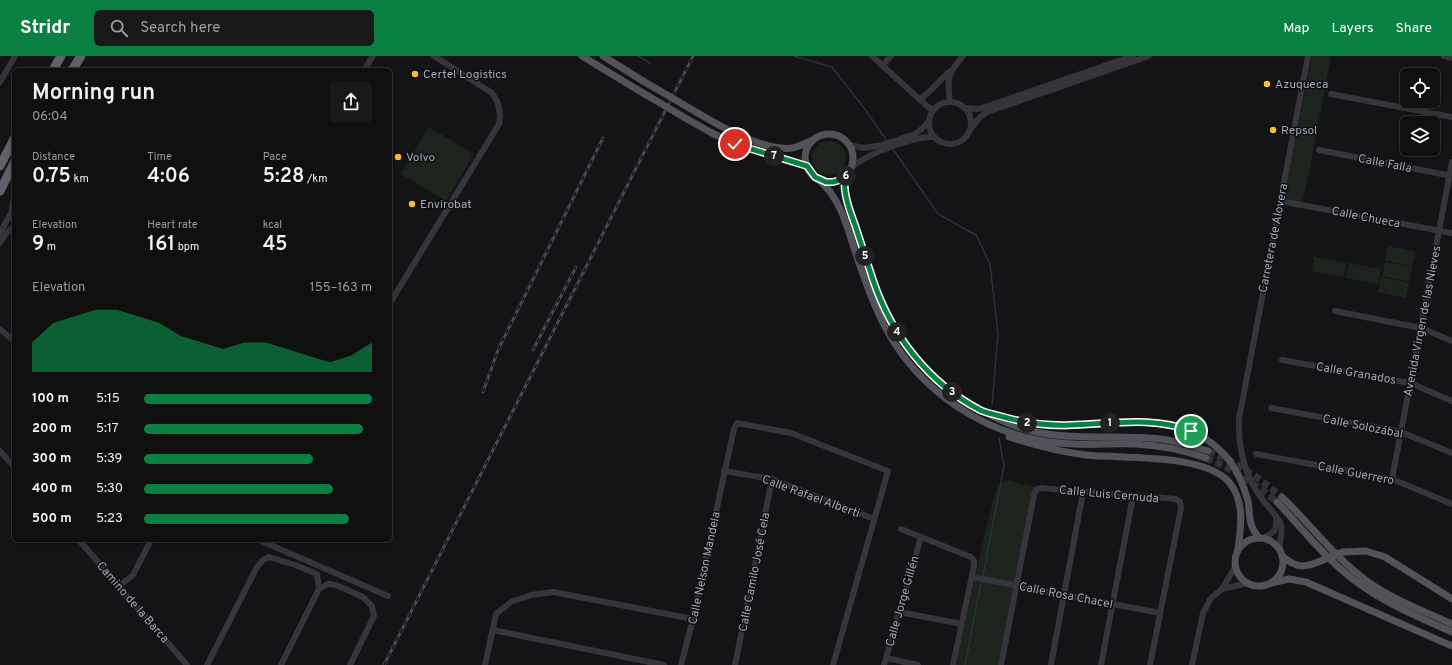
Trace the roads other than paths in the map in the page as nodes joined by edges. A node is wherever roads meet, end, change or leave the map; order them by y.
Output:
1 (15, 56) edge
2 (61, 56) edge
3 (75, 56) edge
4 (81, 56) edge
5 (373, 56) edge
6 (434, 56) edge
7 (582, 56) edge
8 (603, 56) edge
9 (872, 56) edge
10 (891, 56) edge
11 (1133, 56) edge
12 (1149, 56) edge
13 (1308, 56) edge
14 (1444, 56) edge
15 (959, 57) edge
16 (1452, 58) edge
17 (882, 65) junction
18 (54, 68) edge
19 (68, 68) edge
20 (73, 68) edge
21 (365, 68) edge
22 (952, 70) junction
23 (0, 82) edge
24 (1332, 94) dead end
25 (920, 99) junction
26 (950, 102) junction
27 (964, 108) junction
28 (934, 110) junction
29 (1452, 117) edge
30 (929, 121) junction
31 (970, 128) junction
32 (934, 137) junction
33 (817, 138) junction
34 (12, 143) edge
35 (849, 145) junction
36 (1319, 150) dead end
37 (1452, 162) edge
38 (0, 166) edge
39 (807, 166) junction
40 (12, 167) edge
41 (852, 167) junction
42 (846, 175) junction
43 (1451, 175) edge
44 (819, 180) junction
45 (0, 192) edge
46 (1280, 201) junction
47 (12, 208) edge
48 (12, 228) edge
49 (1439, 231) junction
50 (0, 233) edge
51 (1452, 234) edge
52 (0, 243) edge
53 (392, 297) edge
54 (1336, 311) dead end
55 (1421, 328) junction
56 (0, 329) edge
57 (12, 340) edge
58 (1452, 341) edge
59 (1282, 360) dead end
60 (1410, 383) junction
61 (1452, 400) edge
62 (1271, 408) dead end
63 (962, 410) junction
64 (981, 411) junction
65 (1401, 432) junction
66 (0, 451) edge
67 (1452, 453) edge
68 (1256, 454) dead end
69 (12, 465) edge
70 (724, 471) junction
71 (772, 479) junction
72 (1392, 479) junction
73 (1083, 492) junction
74 (1133, 496) junction
75 (1452, 504) edge
76 (1276, 517) junction
77 (874, 519) junction
78 (901, 529) dead end
79 (921, 537) junction
80 (1261, 538) junction
81 (81, 542) edge
82 (150, 542) edge
83 (264, 542) edge
84 (1238, 549) junction
85 (1281, 552) junction
86 (1235, 567) junction
87 (972, 577) junction
88 (1248, 583) junction
89 (1271, 583) junction
90 (119, 586) junction
91 (1017, 586) junction
92 (319, 589) junction
93 (1222, 589) junction
94 (1065, 595) junction
95 (388, 596) dead end
96 (1452, 599) edge
97 (1113, 604) junction
98 (899, 612) junction
99 (1160, 613) junction
100 (693, 619) junction
101 (962, 624) junction
102 (1452, 624) edge
103 (493, 630) junction
104 (1452, 632) edge
105 (1452, 646) edge
106 (886, 658) junction
107 (187, 665) edge
108 (207, 665) edge
109 (281, 665) edge
110 (350, 665) edge
111 (485, 665) edge
112 (664, 665) edge
113 (681, 665) edge
114 (736, 665) edge
115 (833, 665) edge
116 (884, 665) edge
117 (918, 665) edge
118 (953, 665) edge
119 (1002, 665) edge
120 (1051, 665) edge
121 (1100, 665) edge
122 (1150, 665) edge
123 (1192, 665) edge

1 - 23 street
2 - 18 highway
3 - 19 highway
4 - 20 highway
5 - 21 street
6 - 53 street
7 - 39 main road, bridge
8 - 33 main road, bridge
9 - 17 street
10 - 17 street
11 - 27 street
12 - 31 street
13 - 46 street, Carretera de Alovera
14 - 16 street
15 - 22 street
17 - 25 street
22 - 25 street
22 - 26 street
24 - 29 street
25 - 28 street
26 - 27 street
26 - 28 street
27 - 31 street
28 - 30 street
30 - 32 street
30 - 35 street
31 - 32 street
32 - 41 street
33 - 35 main road
33 - 39 main road
34 - 38 highway
35 - 41 main road
36 - 43 street, Calle Falla
37 - 43 street, Avenida Virgen de las Nieves
39 - 44 main road
40 - 45 highway
41 - 42 main road
42 - 44 main road
42 - 64 main road
43 - 49 street, Avenida Virgen de las Nieves
44 - 63 main road
46 - 49 street, Calle Chueca
46 - 76 street, Carretera de Alovera
47 - 50 street
48 - 52 street
49 - 51 street, Calle Chueca
49 - 55 street, Avenida Virgen de las Nieves
54 - 55 street
55 - 58 street
55 - 60 street, Avenida Virgen de las Nieves
56 - 57 street
59 - 60 street, Calle Granados
60 - 61 street, Calle Granados
60 - 65 street, Avenida Virgen de las Nieves
62 - 65 street, Calle Solozábal
63 - 64 main road
63 - 84 main road
64 - 80 main road
65 - 67 street, Calle Solozábal
65 - 72 street, Avenida Virgen de las Nieves
66 - 69 street
68 - 72 street, Calle Guerrero
70 - 71 street, Calle Rafael Alberti
70 - 77 street, Calle Nelson Mandela
70 - 100 street, Calle Nelson Mandela
71 - 77 street, Calle Rafael Alberti
71 - 114 street, Calle Camilo José Cela
72 - 75 street, Calle Guerrero
73 - 74 street, Calle Luis Cernuda
73 - 91 street, Calle Luis Cernuda
73 - 94 street
74 - 97 street
74 - 99 street, Calle Luis Cernuda
76 - 80 street
76 - 85 street
77 - 115 street
78 - 79 street
79 - 87 street
79 - 98 street, Calle Jorge Gillén
80 - 84 main road
80 - 85 main road
81 - 90 street, Camino de la Barca
82 - 90 street
83 - 95 street
84 - 86 main road
85 - 89 main road
85 - 96 main road, bridge
86 - 88 main road
86 - 93 street
87 - 91 street, Calle Rosa Chacel
87 - 101 street
88 - 89 main road
88 - 93 street
89 - 105 main road
90 - 107 street, Camino de la Barca
91 - 94 street, Calle Rosa Chacel
91 - 119 street
92 - 108 street
92 - 109 street
92 - 110 street
93 - 123 street
94 - 97 street, Calle Rosa Chacel
94 - 120 street
97 - 99 street, Calle Rosa Chacel
97 - 121 street
98 - 101 street
98 - 106 street, Calle Jorge Gillén
99 - 122 street
100 - 103 street
100 - 113 street, Calle Nelson Mandela
101 - 118 street
102 - 104 main road
103 - 111 street
103 - 112 street
106 - 116 street, Calle Jorge Gillén
106 - 117 street

